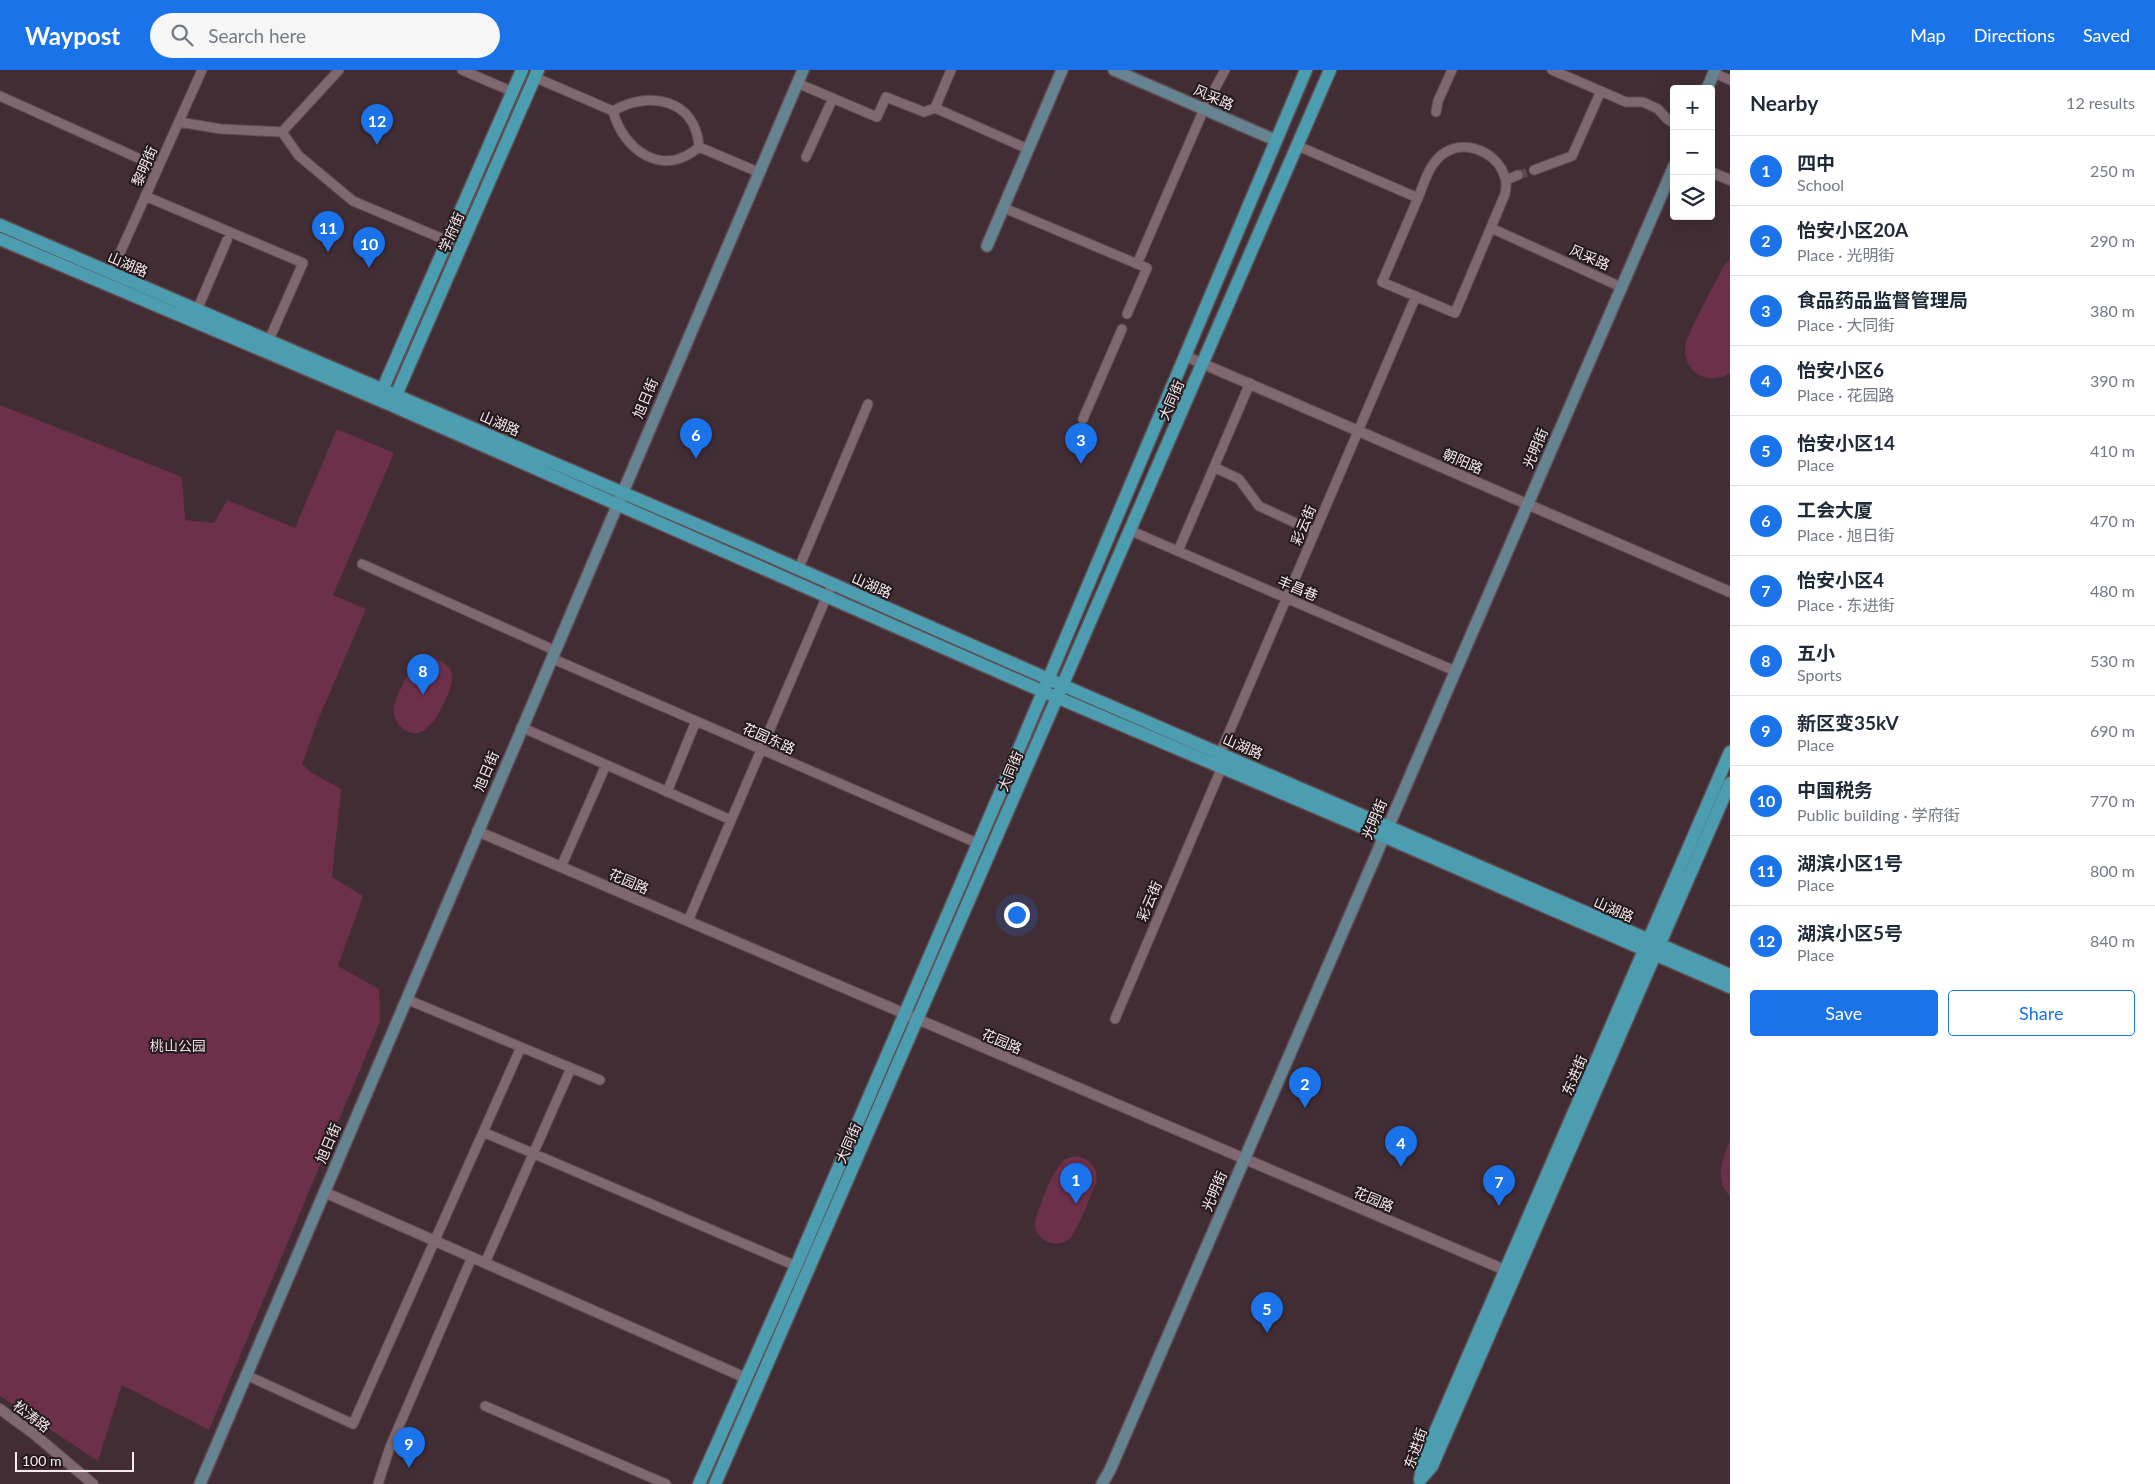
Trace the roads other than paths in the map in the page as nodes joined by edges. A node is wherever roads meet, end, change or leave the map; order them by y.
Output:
1 (202, 70) edge
2 (339, 70) edge
3 (462, 70) edge
4 (522, 70) edge
5 (803, 70) edge
6 (950, 70) edge
7 (1062, 70) edge
8 (1114, 70) edge
9 (1225, 70) edge
10 (1306, 70) edge
11 (1330, 70) edge
12 (1452, 70) edge
13 (1552, 70) edge
14 (1715, 72) edge
15 (536, 74) edge
16 (1730, 80) edge
17 (797, 83) junction
18 (1709, 85) edge
19 (1601, 91) junction
20 (513, 92) junction
21 (0, 96) edge
22 (832, 98) junction
23 (935, 108) junction
24 (1204, 109) junction
25 (613, 111) junction
26 (1436, 112) dead end
27 (1670, 121) edge
28 (179, 122) junction
29 (282, 132) junction
30 (493, 138) junction
31 (1276, 140) junction
32 (506, 144) junction
33 (1298, 146) junction
34 (698, 147) junction
35 (1028, 149) junction
36 (806, 157) dead end
37 (158, 167) junction
38 (1534, 170) tunnel mouth
39 (758, 172) junction
40 (1715, 174) edge
41 (1670, 175) edge
42 (1518, 176) tunnel mouth
43 (1506, 180) junction
44 (1730, 180) edge
45 (145, 196) junction
46 (1418, 198) junction
47 (1004, 208) junction
48 (0, 225) edge
49 (1491, 228) junction
50 (0, 239) edge
51 (227, 240) dead end
52 (448, 241) junction
53 (987, 246) dead end
54 (1137, 264) junction
55 (111, 273) junction
56 (1621, 287) junction
57 (1416, 296) junction
58 (197, 310) junction
59 (1127, 314) dead end
60 (1122, 329) dead end
61 (269, 340) junction
62 (1185, 356) junction
63 (1203, 363) junction
64 (1250, 383) junction
65 (381, 395) junction
66 (394, 400) junction
67 (868, 404) dead end
68 (1083, 419) dead end
69 (1358, 431) junction
70 (1214, 467) junction
71 (619, 497) junction
72 (1527, 504) junction
73 (1129, 530) junction
74 (1315, 532) junction
75 (1178, 551) junction
76 (362, 564) dead end
77 (798, 570) junction
78 (832, 584) junction
79 (1730, 592) edge
80 (827, 596) junction
81 (1287, 598) junction
82 (552, 654) junction
83 (1455, 671) junction
84 (1047, 678) junction
85 (1042, 691) junction
86 (1060, 691) junction
87 (696, 721) junction
88 (521, 727) junction
89 (761, 749) junction
90 (1730, 752) edge
91 (1219, 761) junction
92 (606, 764) junction
93 (1730, 783) edge
94 (667, 792) junction
95 (731, 820) junction
96 (477, 831) junction
97 (1385, 831) junction
98 (977, 843) junction
99 (561, 867) junction
100 (688, 921) junction
101 (1652, 947) junction
102 (1730, 975) edge
103 (1730, 987) edge
104 (406, 999) junction
105 (903, 1014) junction
106 (1114, 1019) dead end
107 (918, 1020) junction
108 (521, 1047) junction
109 (571, 1068) junction
110 (600, 1080) dead end
111 (483, 1132) junction
112 (533, 1154) junction
113 (1244, 1159) junction
114 (324, 1192) junction
115 (434, 1241) junction
116 (472, 1257) junction
117 (485, 1263) junction
118 (796, 1266) junction
119 (1510, 1272) junction
120 (246, 1375) junction
121 (746, 1378) junction
122 (486, 1406) dead end
123 (0, 1409) edge
124 (1419, 1482) edge
125 (93, 1484) edge
126 (200, 1484) edge
127 (378, 1484) edge
128 (666, 1484) edge
129 (699, 1484) edge
130 (715, 1484) edge
131 (1102, 1484) edge

1 - 28 street, 黎明街
2 - 29 street
3 - 20 street
4 - 20 main road, 学府街
5 - 17 main road, 旭日街
6 - 23 street
7 - 35 main road
8 - 24 main road, 风采路
9 - 24 street
10 - 31 main road, 大同街
11 - 33 main road, 大同街
12 - 26 street
13 - 19 street
14 - 16 street
14 - 18 main road
15 - 25 street
15 - 32 main road, 学府街
17 - 22 street
17 - 39 main road, 旭日街
19 - 27 street
19 - 38 street
20 - 30 main road, 学府街
21 - 37 street
22 - 23 street
22 - 36 street
23 - 35 street
24 - 31 main road, 风采路
24 - 54 street
25 - 34 street
25 - 34 street
28 - 29 street
28 - 37 street, 黎明街
29 - 52 street
30 - 32 main road
30 - 52 main road, 学府街
31 - 62 main road, 大同街
32 - 66 main road, 学府街
33 - 46 street
33 - 63 main road, 大同街
34 - 39 street
35 - 47 main road
37 - 45 street, 黎明街
39 - 71 main road, 旭日街
40 - 44 street
41 - 56 main road, 光明街
42 - 43 street
43 - 46 street
43 - 49 street
45 - 55 street, 黎明街
45 - 61 street
46 - 57 street
47 - 53 main road
47 - 54 street
48 - 55 main road, 山湖路
49 - 56 street, 风采路
49 - 57 street
50 - 65 main road, 山湖路
51 - 58 street
52 - 65 main road, 学府街
54 - 59 street
55 - 58 main road, 山湖路
56 - 72 main road, 光明街
57 - 69 street, 彩云街
58 - 61 main road, 山湖路
60 - 68 street
61 - 65 main road, 山湖路
62 - 63 street, 朝阳路
62 - 84 main road, 大同街
63 - 64 street, 朝阳路
63 - 73 main road, 大同街
64 - 69 street, 朝阳路
64 - 70 street
65 - 66 main road, 山湖路
66 - 71 main road, 山湖路
67 - 77 street
69 - 72 street, 朝阳路
69 - 74 street, 彩云街
70 - 74 street
70 - 75 street
71 - 77 main road, 山湖路
71 - 80 main road, 山湖路
71 - 82 main road, 旭日街
72 - 79 street, 朝阳路
72 - 83 main road, 光明街
73 - 75 street, 丰昌巷
73 - 86 main road, 大同街
74 - 81 street, 彩云街
75 - 81 street, 丰昌巷
76 - 82 street, 花园东路
77 - 78 main road, 山湖路
78 - 80 street
78 - 84 main road, 山湖路
80 - 85 main road, 山湖路
80 - 89 street
81 - 83 street, 丰昌巷
81 - 91 street, 彩云街
82 - 87 street, 花园东路
82 - 88 main road, 旭日街
83 - 97 main road, 光明街
84 - 85 main road, 大同街
84 - 86 main road, 山湖路
85 - 86 main road, 山湖路
85 - 98 main road, 大同街
86 - 91 main road, 山湖路
86 - 107 main road, 大同街
87 - 89 street, 花园东路
87 - 94 street
88 - 92 street
88 - 96 main road, 旭日街
89 - 95 street
89 - 98 street, 花园东路
90 - 101 main road, 东进街
91 - 97 main road, 山湖路
91 - 106 street, 彩云街
92 - 94 street
92 - 99 street
93 - 101 main road, 东进街
94 - 95 street
95 - 100 street
96 - 99 street, 花园路
96 - 104 main road, 旭日街
97 - 101 main road, 山湖路
97 - 113 main road, 光明街
98 - 105 main road, 大同街
99 - 100 street, 花园路
100 - 105 street, 花园路
101 - 102 main road, 山湖路
101 - 103 main road, 山湖路
101 - 119 main road, 东进街
104 - 108 street
104 - 114 main road, 旭日街
105 - 107 street, 花园路
105 - 118 main road, 大同街
107 - 113 street, 花园路
107 - 130 main road, 大同街
108 - 109 street
108 - 111 street
109 - 110 street
109 - 112 street
111 - 112 street
111 - 115 street
112 - 117 street
112 - 118 street
113 - 119 street, 花园路
113 - 131 main road, 光明街
114 - 115 street
114 - 120 main road, 旭日街
115 - 116 street
115 - 120 street
116 - 117 street
116 - 127 street
117 - 121 street
118 - 121 main road, 大同街
119 - 124 main road, 东进街
120 - 126 main road, 旭日街
121 - 129 main road, 大同街
122 - 128 street
123 - 125 street, 松涛路

